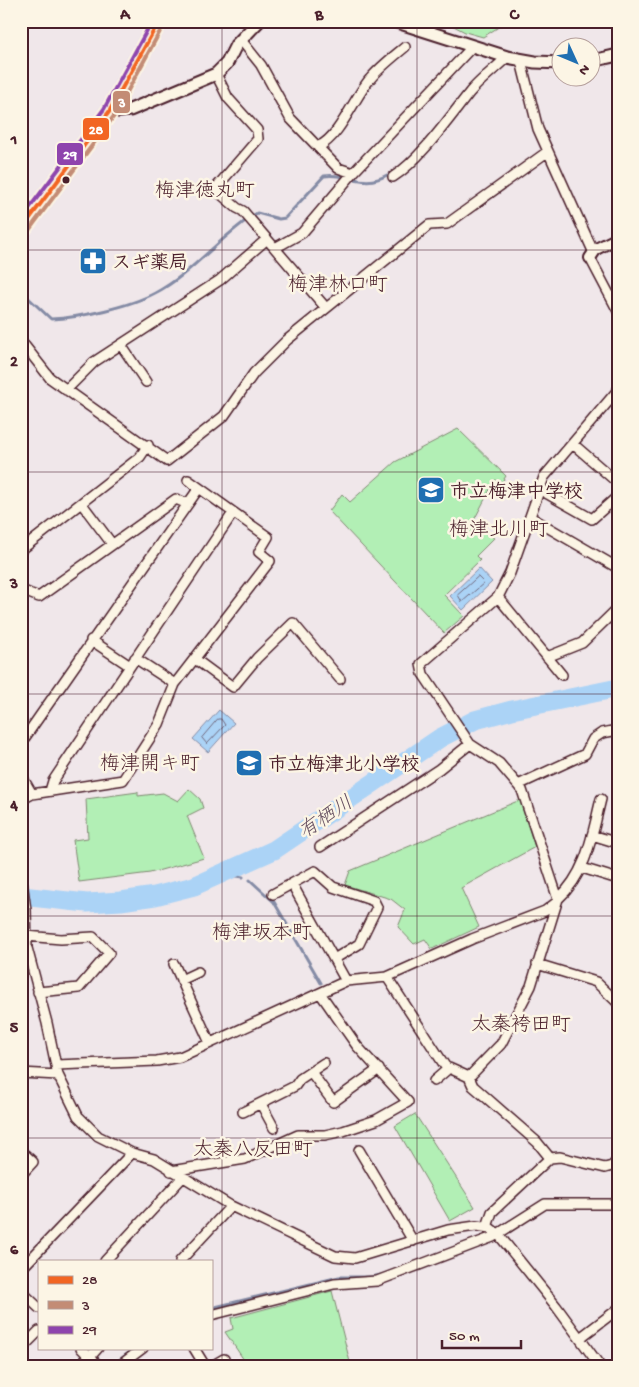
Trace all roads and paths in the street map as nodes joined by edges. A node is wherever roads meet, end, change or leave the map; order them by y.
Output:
1 (159, 21) edge
2 (258, 21) edge
3 (394, 21) edge
4 (241, 40) junction
5 (405, 47) dead end
6 (472, 47) junction
7 (618, 55) edge
8 (507, 57) junction
9 (602, 59) edge
10 (522, 60) junction
11 (552, 62) edge
12 (216, 74) junction
13 (109, 112) junction
14 (319, 146) junction
15 (547, 152) junction
16 (353, 174) junction
17 (393, 177) dead end
18 (21, 230) edge
19 (618, 238) edge
20 (267, 239) junction
21 (275, 248) junction
22 (592, 255) junction
23 (326, 308) junction
24 (618, 311) edge
25 (21, 341) edge
26 (121, 345) junction
27 (146, 382) dead end
28 (66, 390) junction
29 (618, 390) edge
30 (573, 444) junction
31 (148, 445) junction
32 (188, 480) dead end
33 (618, 483) edge
34 (199, 488) junction
35 (539, 489) junction
36 (618, 496) edge
37 (82, 504) junction
38 (188, 504) junction
39 (233, 513) junction
40 (530, 517) junction
41 (112, 544) junction
42 (21, 550) edge
43 (618, 568) edge
44 (21, 590) edge
45 (498, 597) junction
46 (618, 608) edge
47 (91, 640) junction
48 (547, 657) junction
49 (135, 658) junction
50 (195, 659) junction
51 (130, 666) junction
52 (562, 675) dead end
53 (340, 679) dead end
54 (175, 684) junction
55 (618, 730) edge
56 (468, 741) junction
57 (21, 743) edge
58 (21, 775) edge
59 (518, 785) junction
60 (50, 791) junction
61 (32, 794) junction
62 (601, 799) dead end
63 (21, 800) edge
64 (592, 835) junction
65 (618, 843) edge
66 (320, 847) dead end
67 (582, 868) junction
68 (618, 879) edge
69 (22, 881) edge
70 (292, 884) junction
71 (273, 894) dead end
72 (557, 901) junction
73 (24, 908) edge
74 (26, 936) junction
75 (334, 959) junction
76 (174, 964) dead end
77 (537, 964) junction
78 (198, 972) dead end
79 (386, 978) junction
80 (181, 980) junction
81 (346, 981) junction
82 (38, 992) junction
83 (320, 993) junction
84 (618, 1003) edge
85 (210, 1043) junction
86 (324, 1063) dead end
87 (56, 1065) junction
88 (379, 1069) junction
89 (447, 1069) junction
90 (311, 1072) junction
91 (21, 1073) edge
92 (58, 1074) junction
93 (469, 1077) junction
94 (434, 1082) dead end
95 (261, 1104) junction
96 (243, 1112) dead end
97 (274, 1128) dead end
98 (359, 1150) dead end
99 (21, 1151) edge
100 (132, 1153) junction
101 (550, 1158) junction
102 (618, 1160) edge
103 (171, 1171) junction
104 (21, 1175) edge
105 (182, 1178) junction
106 (618, 1204) edge
107 (231, 1206) junction
108 (487, 1227) junction
109 (498, 1234) junction
110 (413, 1241) junction
111 (106, 1260) edge
112 (181, 1260) edge
113 (21, 1269) edge
114 (21, 1291) edge
115 (38, 1307) edge
116 (618, 1309) edge
117 (212, 1314) edge
118 (38, 1332) edge
119 (580, 1338) junction
120 (21, 1349) edge
121 (83, 1350) edge
122 (96, 1350) edge
123 (140, 1350) edge
124 (195, 1350) edge
125 (90, 1357) junction
126 (224, 1359) dead end
127 (99, 1366) edge
128 (119, 1366) edge
129 (205, 1366) edge
130 (212, 1366) edge
131 (600, 1366) edge

1 - 13 main road
2 - 4 main road
3 - 6 main road
4 - 12 main road
4 - 14 street
5 - 14 street
6 - 8 main road
6 - 16 street
7 - 9 main road
8 - 10 main road
8 - 17 street
10 - 11 main road
10 - 15 street
12 - 13 main road
12 - 20 street
13 - 18 main road
14 - 16 street
15 - 22 street
15 - 23 street
16 - 21 street
19 - 22 street
20 - 21 street
20 - 26 street
21 - 23 street
22 - 24 street
23 - 31 street
25 - 28 street
26 - 27 street
26 - 28 street
28 - 31 street
29 - 30 street
30 - 33 street
30 - 35 street
31 - 37 street
32 - 34 street
34 - 38 street
34 - 39 street
35 - 36 street
35 - 40 street
37 - 41 street
37 - 42 street
38 - 41 street
38 - 47 street
39 - 49 street
39 - 50 street
40 - 43 street
40 - 45 street
41 - 44 street
45 - 48 street
45 - 56 street
46 - 48 street
47 - 51 street
47 - 57 street
48 - 52 street
49 - 51 street
49 - 54 street
50 - 53 street
50 - 54 street
51 - 60 street
54 - 60 street
55 - 59 street
56 - 59 street
56 - 66 street
58 - 61 street
59 - 72 street
60 - 61 street
61 - 63 street
62 - 64 street
64 - 65 street
64 - 67 street
67 - 68 street
67 - 72 street
69 - 73 street
70 - 71 street
70 - 75 street
70 - 75 street
72 - 77 street
72 - 79 street
73 - 74 street
74 - 82 street
74 - 82 street
75 - 81 street
76 - 80 street
77 - 84 street
77 - 93 street
78 - 80 street
79 - 81 street
79 - 89 street
80 - 85 street
81 - 83 street
82 - 87 street
83 - 85 street
83 - 88 street
85 - 87 street
86 - 90 street
87 - 92 street
88 - 90 street
88 - 103 street
89 - 93 street
89 - 94 street
90 - 95 street
91 - 92 street
92 - 100 street
93 - 101 street
95 - 96 street
95 - 97 street
98 - 110 street
99 - 104 street
100 - 103 street
100 - 113 street
101 - 102 street
101 - 108 street
103 - 105 street
105 - 107 street
105 - 111 street
106 - 109 street
107 - 110 street
107 - 112 street
108 - 109 street
108 - 110 street
109 - 117 street
109 - 119 street
114 - 115 street
116 - 119 street
118 - 120 street
119 - 131 street
121 - 125 street
122 - 125 street
123 - 128 street
124 - 129 street
125 - 127 street
126 - 130 street

